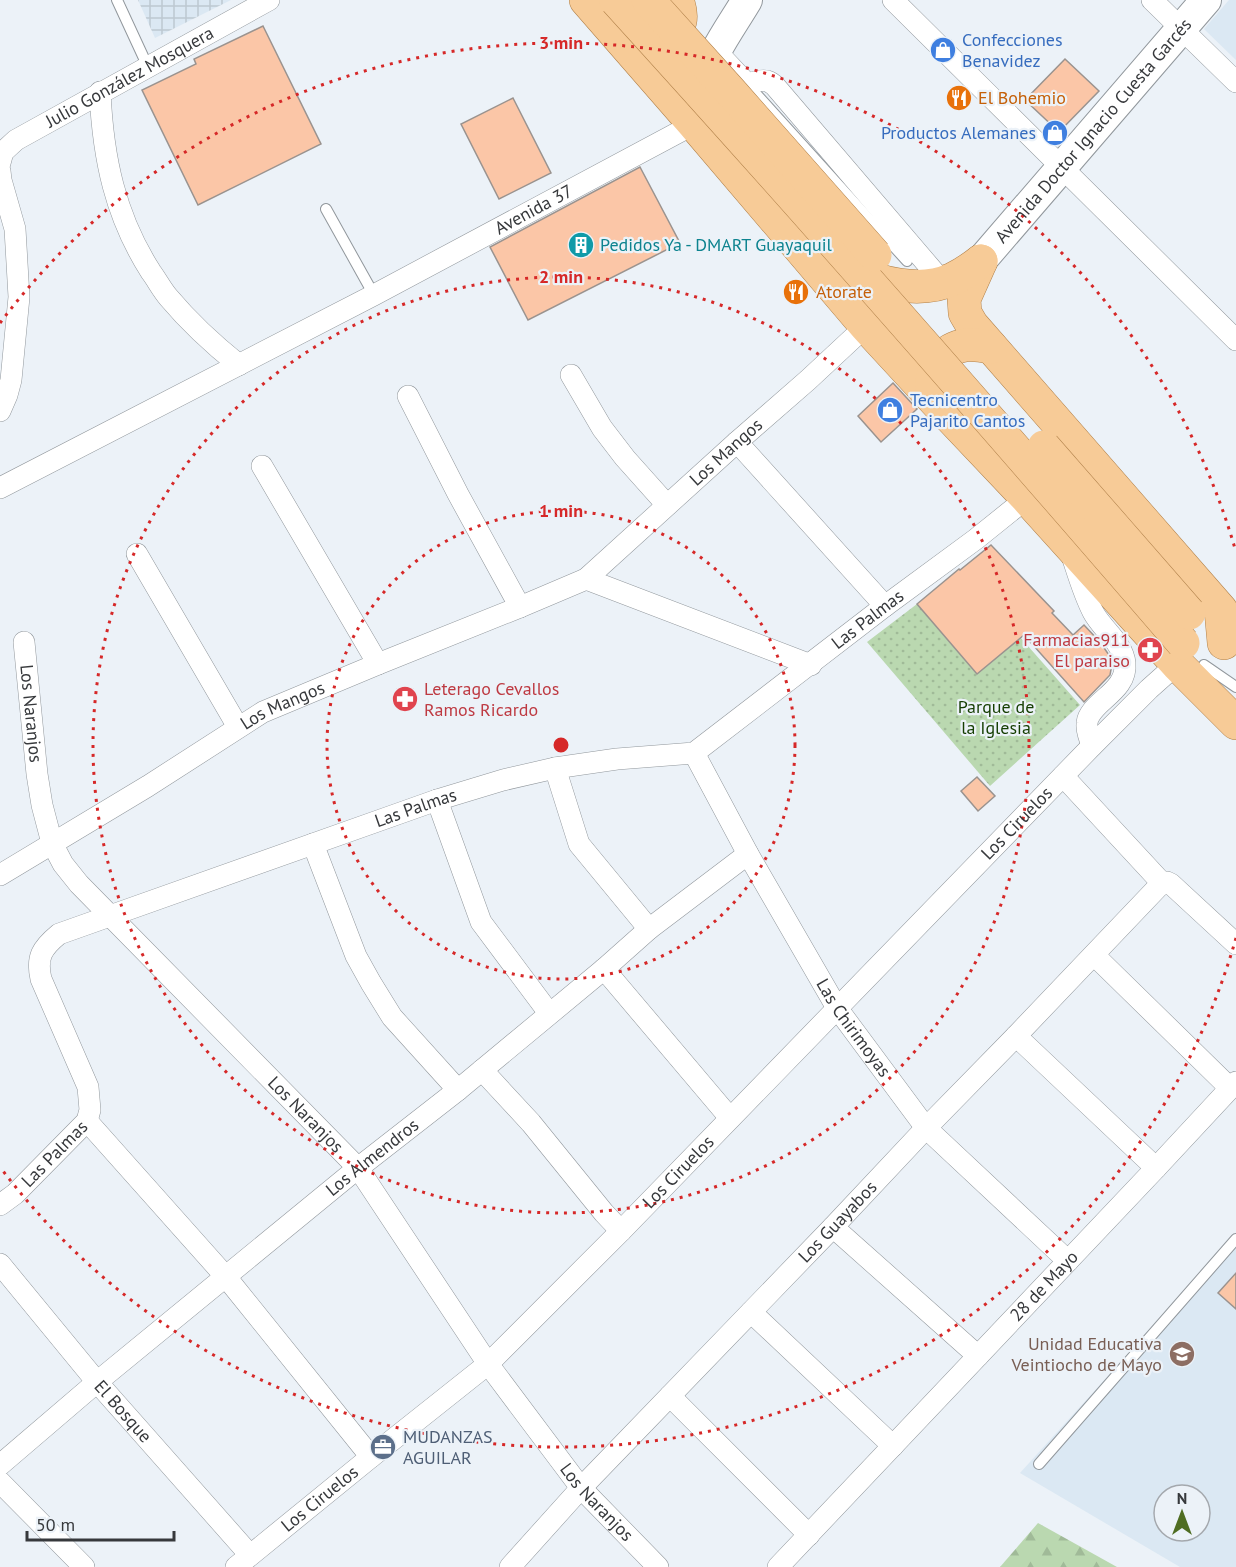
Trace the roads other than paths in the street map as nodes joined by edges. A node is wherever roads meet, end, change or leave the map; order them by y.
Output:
1 (117, 0) edge
2 (269, 0) edge
3 (586, 0) edge
4 (616, 0) edge
5 (648, 0) edge
6 (677, 0) edge
7 (747, 0) edge
8 (893, 0) edge
9 (1152, 0) edge
10 (1206, 0) edge
11 (1182, 28) junction
12 (626, 46) junction
13 (148, 67) junction
14 (713, 74) junction
15 (1236, 82) edge
16 (748, 85) junction
17 (100, 92) junction
18 (694, 124) junction
19 (0, 164) edge
20 (1062, 169) junction
21 (0, 171) edge
22 (326, 209) dead end
23 (793, 240) junction
24 (981, 261) junction
25 (900, 272) junction
26 (934, 272) dead end
27 (374, 296) junction
28 (866, 326) junction
29 (1236, 339) edge
30 (990, 347) junction
31 (239, 365) junction
32 (571, 375) dead end
33 (408, 396) dead end
34 (938, 405) junction
35 (0, 411) edge
36 (737, 442) junction
37 (262, 466) dead end
38 (0, 488) edge
39 (1027, 498) junction
40 (667, 505) junction
41 (1067, 543) junction
42 (138, 554) dead end
43 (586, 579) junction
44 (885, 606) junction
45 (520, 607) junction
46 (24, 642) dead end
47 (1202, 647) edge
48 (378, 664) junction
49 (811, 665) junction
50 (1236, 687) edge
51 (1236, 698) edge
52 (1236, 723) edge
53 (238, 727) junction
54 (1092, 746) junction
55 (694, 753) junction
56 (555, 768) junction
57 (1063, 776) junction
58 (437, 800) junction
59 (52, 843) junction
60 (313, 844) junction
61 (748, 854) junction
62 (0, 875) edge
63 (1164, 883) junction
64 (111, 917) junction
65 (650, 929) junction
66 (1236, 944) edge
67 (1094, 956) junction
68 (604, 969) junction
69 (837, 1008) junction
70 (549, 1013) junction
71 (1016, 1036) junction
72 (482, 1070) junction
73 (1233, 1085) edge
74 (458, 1090) junction
75 (730, 1119) junction
76 (87, 1121) junction
77 (926, 1128) junction
78 (358, 1168) junction
79 (1156, 1168) junction
80 (0, 1205) edge
81 (833, 1227) junction
82 (621, 1231) junction
83 (1236, 1239) edge
84 (1068, 1262) junction
85 (0, 1264) edge
86 (226, 1277) junction
87 (751, 1312) junction
88 (978, 1356) junction
89 (488, 1364) junction
90 (97, 1382) junction
91 (670, 1396) junction
92 (893, 1446) junction
93 (371, 1456) junction
94 (1039, 1464) dead end
95 (0, 1465) edge
96 (0, 1482) edge
97 (581, 1488) junction
98 (809, 1535) junction
99 (243, 1561) edge
100 (84, 1567) edge
101 (510, 1567) edge
102 (658, 1567) edge
103 (778, 1567) edge

1 - 13 lane
2 - 13 street, Julio González Mosquera
3 - 12 main road
4 - 47 main road, bridge
5 - 47 main road, bridge
6 - 12 main road
7 - 14 main road
8 - 20 street
9 - 11 street
10 - 11 main road, Avenida Doctor Ignacio Cuesta Garcés
11 - 15 street
11 - 20 main road, Avenida Doctor Ignacio Cuesta Garcés
12 - 18 main road
13 - 17 street, Julio González Mosquera
14 - 16 street
14 - 16 street
14 - 18 main road
14 - 25 main road
16 - 25 lane
16 - 26 street
17 - 19 street, Julio González Mosquera
17 - 31 street
18 - 23 main road
18 - 27 street, Avenida 37
20 - 24 main road, Avenida Doctor Ignacio Cuesta Garcés
20 - 29 street
21 - 35 street
22 - 27 lane
23 - 25 main road
23 - 28 main road
24 - 25 main road
24 - 30 main road
27 - 31 street, Avenida 37
28 - 34 main road
28 - 36 street, Los Mangos
30 - 34 main road
30 - 47 main road
31 - 38 street, Avenida 37
32 - 40 street
33 - 45 street
34 - 39 main road
36 - 40 street, Los Mangos
36 - 44 street
37 - 48 street
39 - 41 main road
39 - 44 street, Las Palmas
40 - 43 street, Los Mangos
41 - 47 main road
41 - 54 street
42 - 53 street
43 - 45 street, Los Mangos
43 - 49 street
44 - 49 street, Las Palmas
45 - 48 street, Los Mangos
46 - 59 street, Los Naranjos
47 - 50 lane
47 - 51 main road
47 - 52 main road
47 - 54 street, Los Ciruelos
48 - 53 street, Los Mangos
49 - 55 street, Las Palmas
53 - 59 street, Los Mangos
54 - 57 street, Los Ciruelos
55 - 56 street, Las Palmas
55 - 61 street, Las Chirimoyas
56 - 58 street, Las Palmas
56 - 65 street
57 - 63 street
57 - 69 street, Los Ciruelos
58 - 60 street, Las Palmas
58 - 70 street
59 - 62 street, Los Mangos
59 - 64 street, Los Naranjos
60 - 64 street, Las Palmas
60 - 74 street
61 - 65 street, Los Almendros
61 - 69 street, Las Chirimoyas
63 - 66 street
63 - 67 street, Los Guayabos
64 - 76 street, Las Palmas
64 - 78 street, Los Naranjos
65 - 68 street, Los Almendros
67 - 71 street, Los Guayabos
67 - 73 street
68 - 70 street, Los Almendros
68 - 75 street
69 - 75 street, Los Ciruelos
69 - 77 street, Las Chirimoyas
70 - 72 street, Los Almendros
71 - 77 street, Los Guayabos
71 - 79 street
72 - 74 street, Los Almendros
72 - 82 street
73 - 79 street, 28 de Mayo
74 - 78 street, Los Almendros
75 - 82 street, Los Ciruelos
76 - 80 street, Las Palmas
76 - 86 street
77 - 81 street, Los Guayabos
77 - 84 street, Las Chirimoyas
78 - 86 street, Los Almendros
78 - 89 street, Los Naranjos
79 - 84 street, 28 de Mayo
81 - 87 street, Los Guayabos
81 - 88 street
82 - 89 street, Los Ciruelos
83 - 94 lane
84 - 88 street, 28 de Mayo
85 - 90 street, El Bosque
86 - 90 street, Los Almendros
86 - 93 street
87 - 91 street, Los Guayabos
87 - 92 street
88 - 92 street, 28 de Mayo
89 - 93 street, Los Ciruelos
89 - 97 street, Los Naranjos
90 - 95 street, Los Almendros
90 - 99 street, El Bosque
91 - 97 street, Los Guayabos
91 - 98 street
92 - 98 street, 28 de Mayo
93 - 99 street, Los Ciruelos
96 - 100 street
97 - 101 street, Los Guayabos
97 - 102 street, Los Naranjos
98 - 103 street, 28 de Mayo

